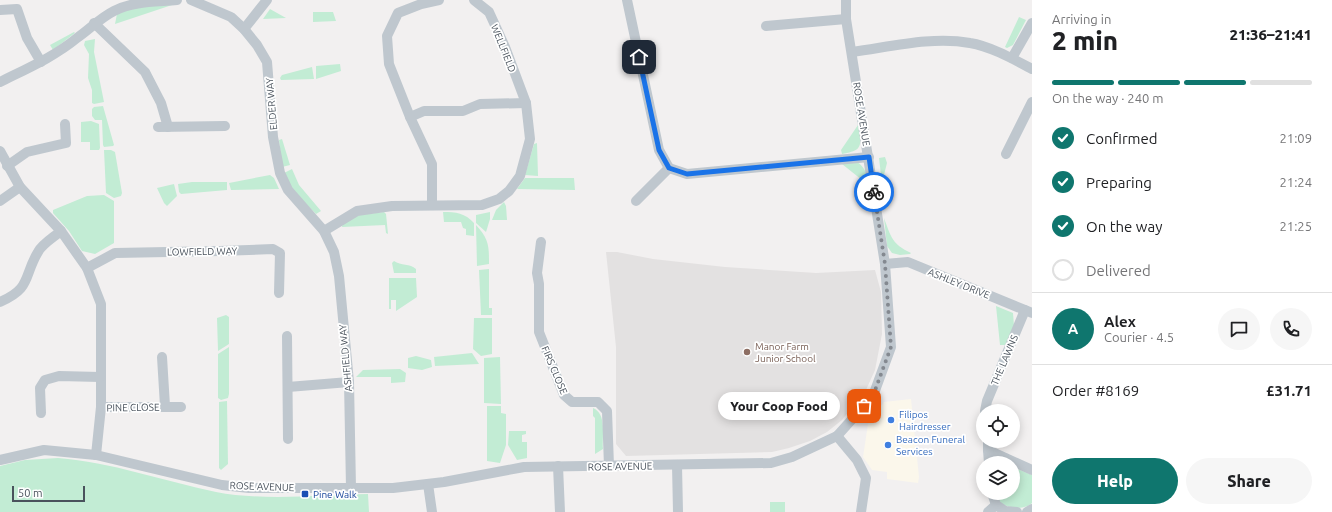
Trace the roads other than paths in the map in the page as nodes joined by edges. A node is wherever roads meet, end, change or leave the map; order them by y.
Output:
1 (177, 0) edge
2 (191, 0) edge
3 (267, 0) edge
4 (439, 0) edge
5 (474, 0) edge
6 (627, 0) edge
7 (846, 0) edge
8 (137, 1) edge
9 (16, 5) edge
10 (0, 10) edge
11 (846, 19) junction
12 (1032, 22) edge
13 (94, 24) junction
14 (766, 26) dead end
15 (244, 29) junction
16 (852, 52) junction
17 (1012, 58) junction
18 (41, 62) junction
19 (1032, 69) edge
20 (0, 82) edge
21 (1032, 102) edge
22 (526, 103) junction
23 (410, 117) junction
24 (65, 124) dead end
25 (225, 126) dead end
26 (0, 151) edge
27 (1006, 154) dead end
28 (869, 157) junction
29 (7, 166) junction
30 (669, 168) junction
31 (20, 187) junction
32 (636, 200) dead end
33 (0, 201) edge
34 (432, 204) junction
35 (61, 231) junction
36 (324, 231) junction
37 (541, 242) dead end
38 (885, 264) junction
39 (87, 268) junction
40 (279, 293) dead end
41 (0, 302) edge
42 (1028, 311) edge
43 (287, 336) dead end
44 (162, 357) dead end
45 (100, 377) junction
46 (349, 382) junction
47 (288, 387) junction
48 (986, 404) edge
49 (164, 406) junction
50 (101, 407) junction
51 (181, 407) dead end
52 (41, 413) dead end
53 (837, 436) junction
54 (288, 439) dead end
55 (992, 448) edge
56 (96, 455) junction
57 (0, 460) edge
58 (677, 465) junction
59 (558, 466) junction
60 (609, 466) junction
61 (1032, 470) edge
62 (428, 484) junction
63 (351, 488) junction
64 (992, 509) edge
65 (1032, 509) edge
66 (432, 512) edge
67 (560, 512) edge
68 (678, 512) edge
69 (861, 512) edge
70 (1017, 512) edge
71 (1027, 512) edge

1 - 8 street
2 - 15 street, ELDER WAY
3 - 15 street
4 - 23 street
5 - 22 street, WELLFIELD
6 - 30 street
7 - 11 street, ROSE AVENUE
8 - 13 street
9 - 10 street
9 - 18 street
11 - 14 street
11 - 16 street, ROSE AVENUE
12 - 17 street
13 - 18 street
13 - 25 street
15 - 36 street, ELDER WAY
16 - 17 street
16 - 28 street, ROSE AVENUE
17 - 19 street
18 - 20 street
21 - 27 street
22 - 23 street
22 - 34 street, WELLFIELD
23 - 34 street
24 - 29 street
26 - 29 street
28 - 30 street
28 - 38 street, ROSE AVENUE
29 - 31 street
30 - 32 street
31 - 33 street
31 - 35 street
34 - 36 street, WELLFIELD
35 - 39 street
35 - 41 street
36 - 46 street, ASHFIELD WAY
37 - 60 street, FIRS CLOSE
38 - 42 street, ASHLEY DRIVE
38 - 53 street, ROSE AVENUE
39 - 40 street, LOWFIELD WAY
39 - 45 street
42 - 48 street, THE LAWNS
43 - 47 street
44 - 49 street, PINE CLOSE
45 - 50 street
45 - 52 street
46 - 47 street
46 - 63 street, ASHFIELD WAY
47 - 54 street
49 - 50 street, PINE CLOSE
49 - 51 street, PINE CLOSE
50 - 56 street
53 - 58 street, ROSE AVENUE
53 - 69 street
55 - 61 street
56 - 57 street, ROSE AVENUE
56 - 63 street, ROSE AVENUE
58 - 60 street, ROSE AVENUE
58 - 68 street
59 - 60 street, ROSE AVENUE
59 - 62 street, ROSE AVENUE
59 - 67 street
62 - 63 street, ROSE AVENUE
62 - 66 street
64 - 70 street
65 - 71 street

